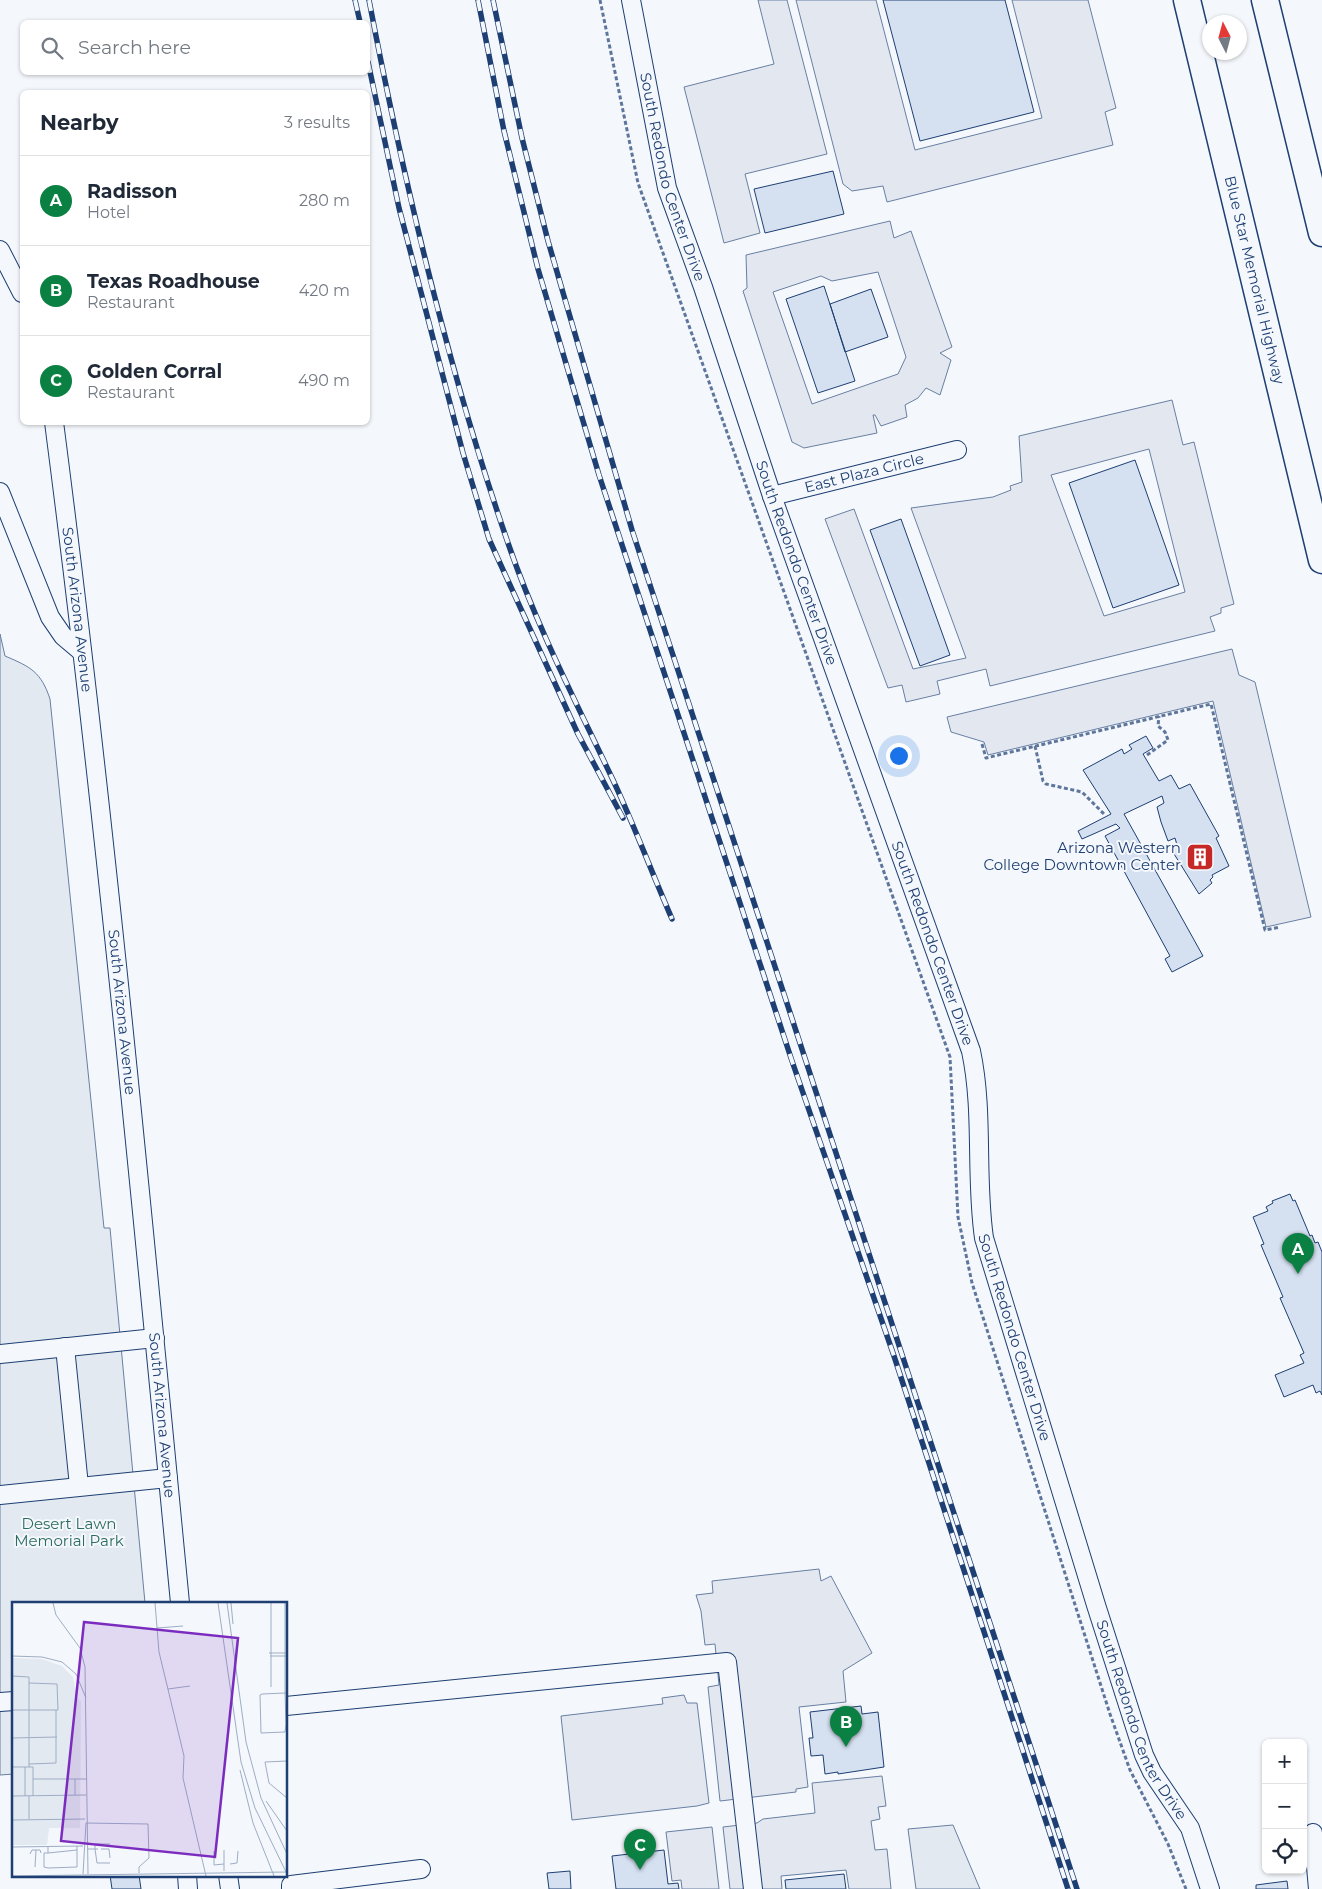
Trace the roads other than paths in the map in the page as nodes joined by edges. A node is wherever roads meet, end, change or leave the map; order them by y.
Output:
1 (630, 0) edge
2 (1186, 0) edge
3 (1265, 0) edge
4 (1284, 0) edge
5 (1290, 105) junction
6 (1322, 233) edge
7 (0, 250) edge
8 (20, 289) edge
9 (54, 425) edge
10 (956, 450) dead end
11 (0, 492) edge
12 (772, 496) junction
13 (1322, 560) edge
14 (82, 652) junction
15 (155, 1338) junction
16 (65, 1347) junction
17 (0, 1354) edge
18 (168, 1478) junction
19 (78, 1486) junction
20 (0, 1495) edge
21 (180, 1602) edge
22 (288, 1706) edge
23 (1313, 1833) dead end
24 (421, 1869) dead end
25 (1319, 1869) edge
26 (187, 1876) edge
27 (228, 1876) edge
28 (188, 1889) edge
29 (230, 1889) edge
30 (291, 1889) edge
31 (753, 1889) edge
32 (1210, 1889) edge
33 (1318, 1889) edge

1 - 12 street, South Redondo Center Drive
2 - 13 highway, Blue Star Memorial Highway
3 - 5 highway
4 - 5 highway
5 - 6 highway
7 - 8 street
9 - 14 street, South Arizona Avenue
10 - 12 street, East Plaza Circle
11 - 14 street
12 - 32 street, South Redondo Center Drive
14 - 15 street, South Arizona Avenue
15 - 16 street
15 - 18 street, South Arizona Avenue
16 - 17 street
16 - 19 street
18 - 19 street
18 - 21 street, South Arizona Avenue
19 - 20 street
22 - 31 street
23 - 25 street
24 - 30 street
25 - 33 street
26 - 28 street
27 - 29 street

